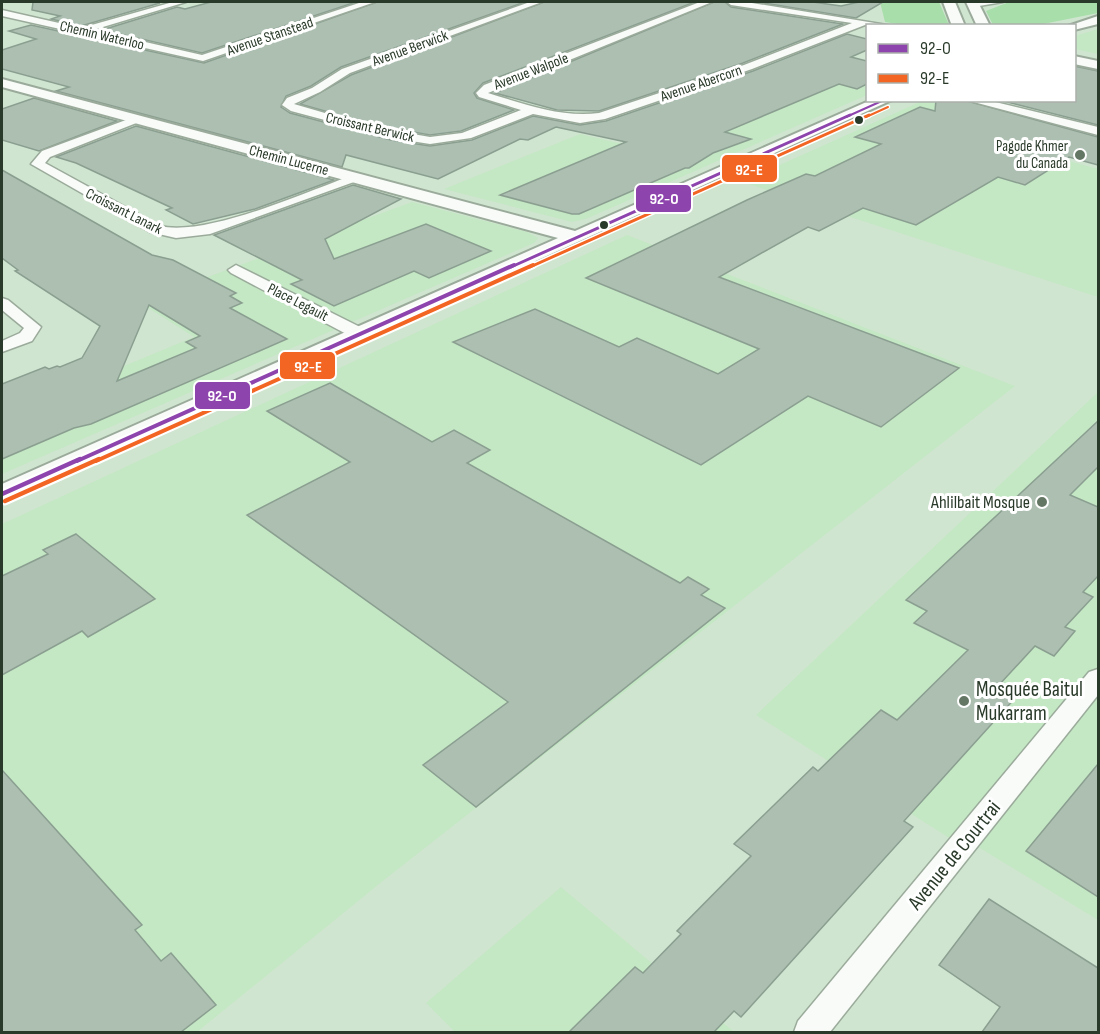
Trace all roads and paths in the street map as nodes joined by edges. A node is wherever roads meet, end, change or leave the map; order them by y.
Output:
1 (181, 2) edge
2 (370, 2) edge
3 (537, 2) edge
4 (707, 2) edge
5 (731, 2) edge
6 (949, 2) edge
7 (998, 2) edge
8 (973, 3) edge
9 (2, 13) edge
10 (1098, 20) edge
11 (865, 22) junction
12 (876, 24) edge
13 (958, 24) edge
14 (983, 24) edge
15 (1076, 26) edge
16 (81, 31) junction
17 (1076, 54) edge
18 (203, 58) joint
19 (1098, 59) edge
20 (1076, 60) edge
21 (1098, 65) edge
22 (2, 83) edge
23 (288, 102) joint
24 (881, 102) edge
25 (979, 102) edge
26 (532, 110) junction
27 (138, 120) junction
28 (1098, 131) edge
29 (358, 178) junction
30 (576, 238) junction
31 (236, 270) dead end
32 (2, 303) edge
33 (360, 334) junction
34 (2, 347) edge
35 (2, 494) edge
36 (1098, 678) edge
37 (810, 1032) edge

1 - 16 street
2 - 18 street, Avenue Stanstead
3 - 23 street, Avenue Berwick
4 - 26 street, Avenue Walpole
5 - 11 street
6 - 13 main road
7 - 8 street
8 - 14 main road
9 - 16 street, Chemin Waterloo
10 - 15 main road
11 - 12 street
11 - 26 street, Avenue Abercorn
16 - 18 street, Chemin Waterloo
17 - 19 main road
20 - 21 main road
22 - 27 main road, Chemin Lucerne
23 - 26 street, Croissant Berwick
24 - 30 main road
25 - 28 street
27 - 29 main road, Chemin Lucerne
27 - 29 street, Croissant Lanark
29 - 30 main road, Chemin Lucerne
30 - 33 main road
31 - 33 street, Place Legault
32 - 34 street
33 - 35 main road
36 - 37 street, Avenue de Courtrai

